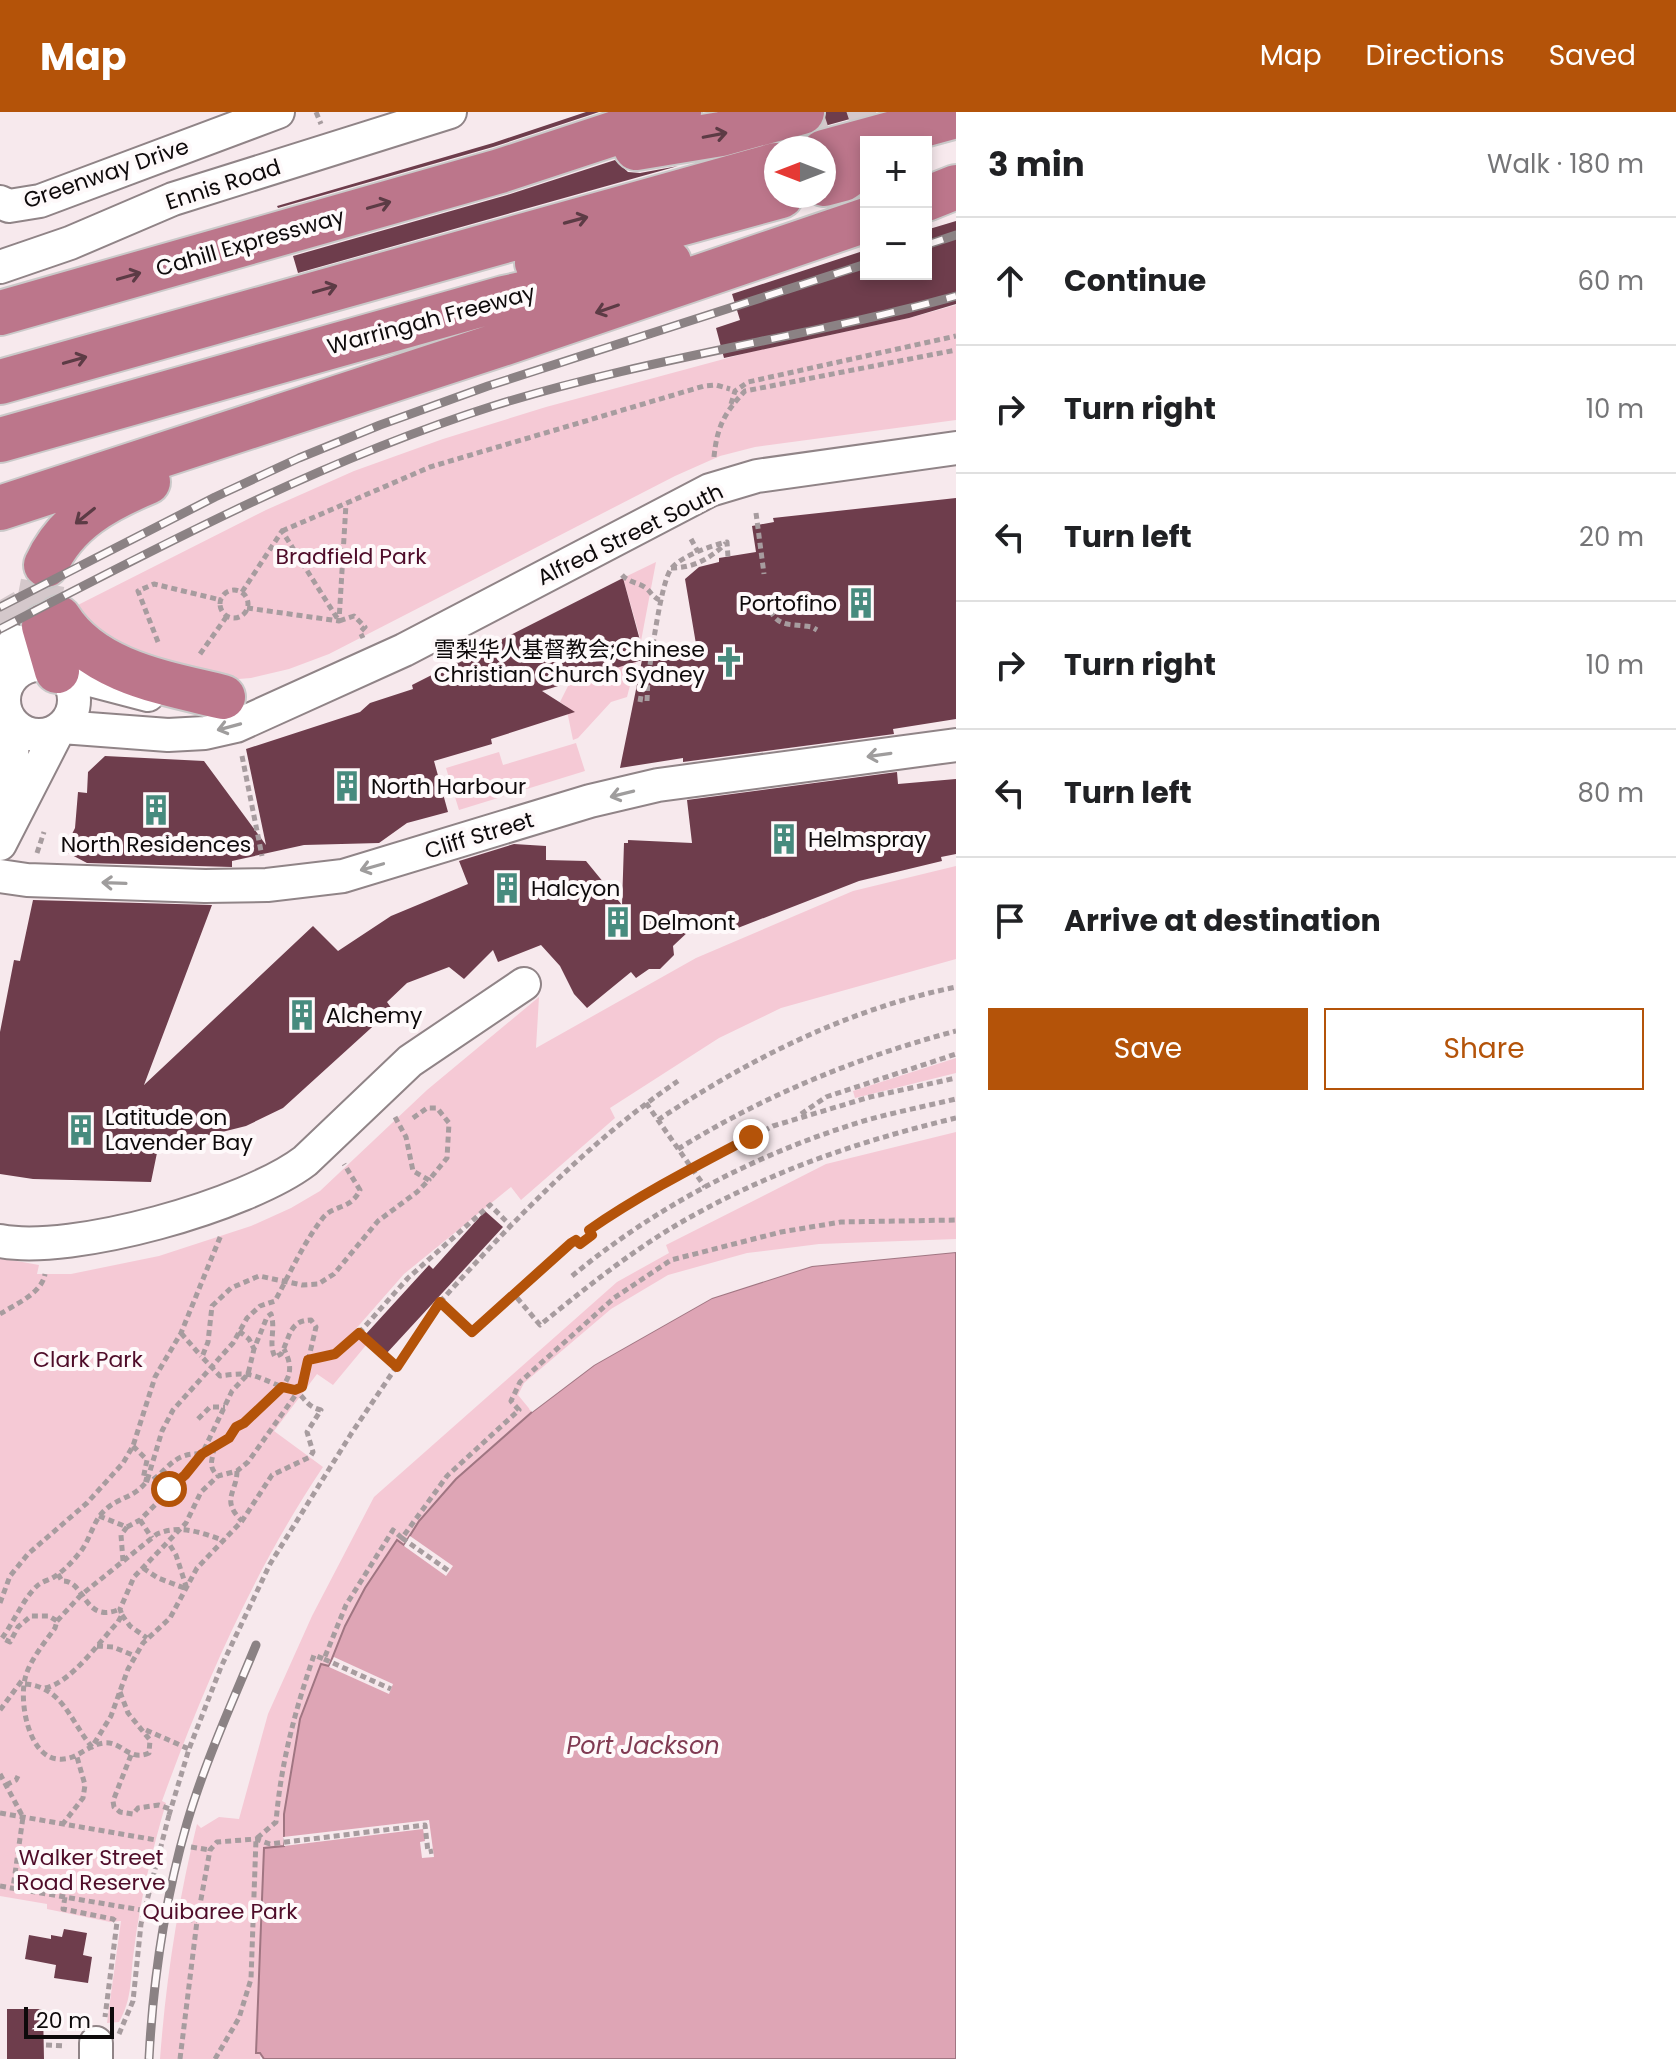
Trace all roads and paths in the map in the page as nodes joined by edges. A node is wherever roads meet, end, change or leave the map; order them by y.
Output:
1 (278, 112) edge
2 (450, 112) edge
3 (679, 112) edge
4 (802, 112) edge
5 (207, 124) edge
6 (923, 128) edge
7 (764, 168) tunnel mouth
8 (500, 171) junction
9 (851, 185) edge
10 (764, 201) edge
11 (0, 202) edge
12 (0, 267) edge
13 (0, 313) edge
14 (956, 336) edge
15 (956, 350) edge
16 (0, 382) edge
17 (386, 382) junction
18 (730, 389) dead end
19 (731, 404) junction
20 (0, 418) edge
21 (0, 440) edge
22 (956, 448) edge
23 (715, 449) dead end
24 (346, 504) junction
25 (0, 508) edge
26 (756, 520) dead end
27 (282, 531) junction
28 (691, 539) dead end
29 (727, 542) junction
30 (698, 552) junction
31 (728, 557) dead end
32 (48, 562) tunnel mouth
33 (671, 568) junction
34 (764, 574) dead end
35 (622, 575) dead end
36 (242, 592) junction
37 (221, 600) junction
38 (662, 601) junction
39 (767, 601) dead end
40 (247, 608) junction
41 (227, 616) junction
42 (339, 621) junction
43 (39, 628) junction
44 (817, 630) dead end
45 (362, 637) dead end
46 (164, 656) dead end
47 (196, 660) dead end
48 (58, 671) junction
49 (7, 680) edge
50 (327, 687) junction
51 (223, 697) junction
52 (643, 702) dead end
53 (13, 724) junction
54 (60, 728) junction
55 (956, 745) edge
56 (240, 748) dead end
57 (0, 818) edge
58 (259, 835) dead end
59 (0, 844) edge
60 (0, 876) edge
61 (524, 984) dead end
62 (956, 987) edge
63 (956, 1031) edge
64 (956, 1054) edge
65 (956, 1078) edge
66 (678, 1081) dead end
67 (956, 1099) edge
68 (646, 1103) junction
69 (394, 1116) dead end
70 (797, 1117) junction
71 (413, 1118) dead end
72 (956, 1118) edge
73 (658, 1120) junction
74 (678, 1149) junction
75 (343, 1163) dead end
76 (692, 1168) junction
77 (429, 1180) junction
78 (705, 1187) junction
79 (956, 1220) edge
80 (510, 1225) junction
81 (222, 1234) dead end
82 (0, 1241) edge
83 (49, 1244) junction
84 (572, 1276) dead end
85 (286, 1280) junction
86 (513, 1293) junction
87 (440, 1302) junction
88 (0, 1314) edge
89 (239, 1331) junction
90 (181, 1333) junction
91 (359, 1333) junction
92 (254, 1349) junction
93 (284, 1349) junction
94 (202, 1357) junction
95 (308, 1360) junction
96 (397, 1367) junction
97 (211, 1369) junction
98 (248, 1374) junction
99 (282, 1387) junction
100 (296, 1392) junction
101 (225, 1407) junction
102 (198, 1419) dead end
103 (133, 1446) junction
104 (214, 1446) junction
105 (202, 1454) junction
106 (237, 1471) junction
107 (218, 1476) junction
108 (147, 1481) junction
109 (99, 1516) junction
110 (140, 1520) junction
111 (242, 1521) junction
112 (127, 1527) junction
113 (179, 1528) junction
114 (152, 1538) junction
115 (402, 1538) junction
116 (225, 1541) junction
117 (168, 1542) junction
118 (123, 1561) junction
119 (143, 1568) junction
120 (449, 1571) dead end
121 (58, 1574) junction
122 (187, 1589) junction
123 (81, 1595) junction
124 (0, 1603) edge
125 (121, 1612) junction
126 (57, 1621) junction
127 (1, 1638) edge
128 (147, 1638) junction
129 (96, 1646) junction
130 (135, 1656) junction
131 (324, 1659) junction
132 (25, 1676) junction
133 (25, 1684) junction
134 (44, 1688) junction
135 (391, 1689) dead end
136 (120, 1692) junction
137 (0, 1710) edge
138 (143, 1728) junction
139 (92, 1747) junction
140 (189, 1749) junction
141 (131, 1755) junction
142 (77, 1757) junction
143 (0, 1774) edge
144 (18, 1776) dead end
145 (6, 1785) junction
146 (170, 1812) junction
147 (0, 1813) edge
148 (23, 1817) junction
149 (62, 1825) junction
150 (256, 1839) junction
151 (156, 1840) dead end
152 (191, 1847) dead end
153 (210, 1850) junction
154 (433, 1851) dead end
155 (0, 1886) edge
156 (13, 1888) junction
157 (65, 1897) junction
158 (141, 1910) dead end
159 (177, 1917) dead end
160 (197, 1921) junction
161 (104, 2041) edge
162 (46, 2045) dead end
163 (66, 2059) edge
164 (180, 2059) edge
165 (215, 2059) edge

1 - 5 street, Greenway Drive
2 - 12 street, Ennis Road
3 - 8 highway, Cahill Expressway
8 -> 4 highway, Cahill Expressway
5 - 11 street, Greenway Drive
6 - 9 highway, Warringah Freeway
16 -> 7 highway
13 -> 8 highway, Cahill Expressway
9 -> 17 highway, Warringah Freeway
9 - 21 highway, Warringah Freeway
10 - 20 highway, Warringah Freeway
14 - 19 path
15 - 19 path
17 - 25 highway, Warringah Freeway
17 -> 32 highway
18 - 24 path
19 - 23 path
22 - 50 street, Alfred Street South
24 - 27 path
24 - 42 path
26 - 34 path
27 - 36 path
27 - 42 path
28 - 30 path
29 - 30 path
29 - 31 path
29 - 33 path
30 - 33 path
33 - 38 path
35 - 38 path
36 - 37 path
36 - 40 path
37 - 41 path
37 - 46 path
38 - 52 path
39 - 44 path
40 - 41 path
40 - 42 path
41 - 47 path
42 - 45 path
43 - 48 highway
43 - 49 street
43 - 51 highway
48 - 49 street
48 - 51 street, Alfred Street South
48 - 54 street
49 - 53 street
50 - 51 street, Alfred Street South
50 -> 54 street, Alfred Street South
53 - 54 street
53 - 57 street
54 - 59 street
55 -> 60 street, Cliff Street
56 - 58 path
61 - 83 street
62 - 73 path
63 - 74 path
64 - 70 path
65 - 70 path
66 - 68 path
67 - 78 path
68 - 73 path
68 - 80 path
69 - 77 path
70 - 76 path
71 - 77 path
72 - 86 path
73 - 74 path
74 - 76 path
75 - 85 path
76 - 78 path
76 - 86 path
77 - 85 path
78 - 84 path
79 - 115 path
80 - 87 path
80 - 91 path
81 - 90 path
82 - 83 street
83 - 88 path
85 - 89 path
85 - 94 path
86 - 87 path
87 - 96 path
89 - 92 path
89 - 97 path
90 - 94 path
90 - 103 path
91 - 95 path
91 - 96 path
92 - 93 path
92 - 98 path
93 - 95 path
93 - 99 path
94 - 97 path
95 - 100 path
96 - 140 path
97 - 98 path
97 - 108 path
98 - 99 path
98 - 101 path
99 - 100 path
99 - 104 path
100 - 106 path
100 - 111 path
101 - 102 path
101 - 105 path
103 - 108 path
103 - 124 path
104 - 105 path
104 - 107 path
105 - 108 path
105 - 110 path
106 - 107 path
106 - 111 path
107 - 113 path
108 - 109 path
109 - 112 path
109 - 121 path
110 - 112 path
110 - 114 path
111 - 116 path
112 - 118 path
113 - 114 path
113 - 116 path
113 - 117 path
114 - 118 path
115 - 120 path
115 - 131 path
116 - 122 path
117 - 119 path
117 - 122 path
118 - 123 path
119 - 122 path
119 - 125 path
121 - 123 path
121 - 127 path
122 - 128 path
123 - 125 path
123 - 126 path
125 - 128 path
125 - 129 path
126 - 127 path
126 - 132 path
128 - 130 path
129 - 130 path
129 - 134 path
130 - 136 path
131 - 135 path
131 - 150 path
132 - 133 path
132 - 137 path
133 - 134 path
133 - 142 path
134 - 139 path
136 - 138 path
136 - 139 path
138 - 140 path
138 - 141 path
139 - 141 path
139 - 142 path
140 - 146 path
141 - 146 path
142 - 149 path
143 - 145 path
144 - 145 path
145 - 148 path
146 - 161 path, bridge
147 - 148 path
148 - 149 path
148 - 156 path
149 - 151 path
150 - 153 path
150 - 154 path
150 - 165 path
152 - 153 path
153 - 160 path
155 - 156 path
156 - 157 path
157 - 158 path
157 - 161 path
159 - 160 path
160 - 164 path
162 - 163 path

